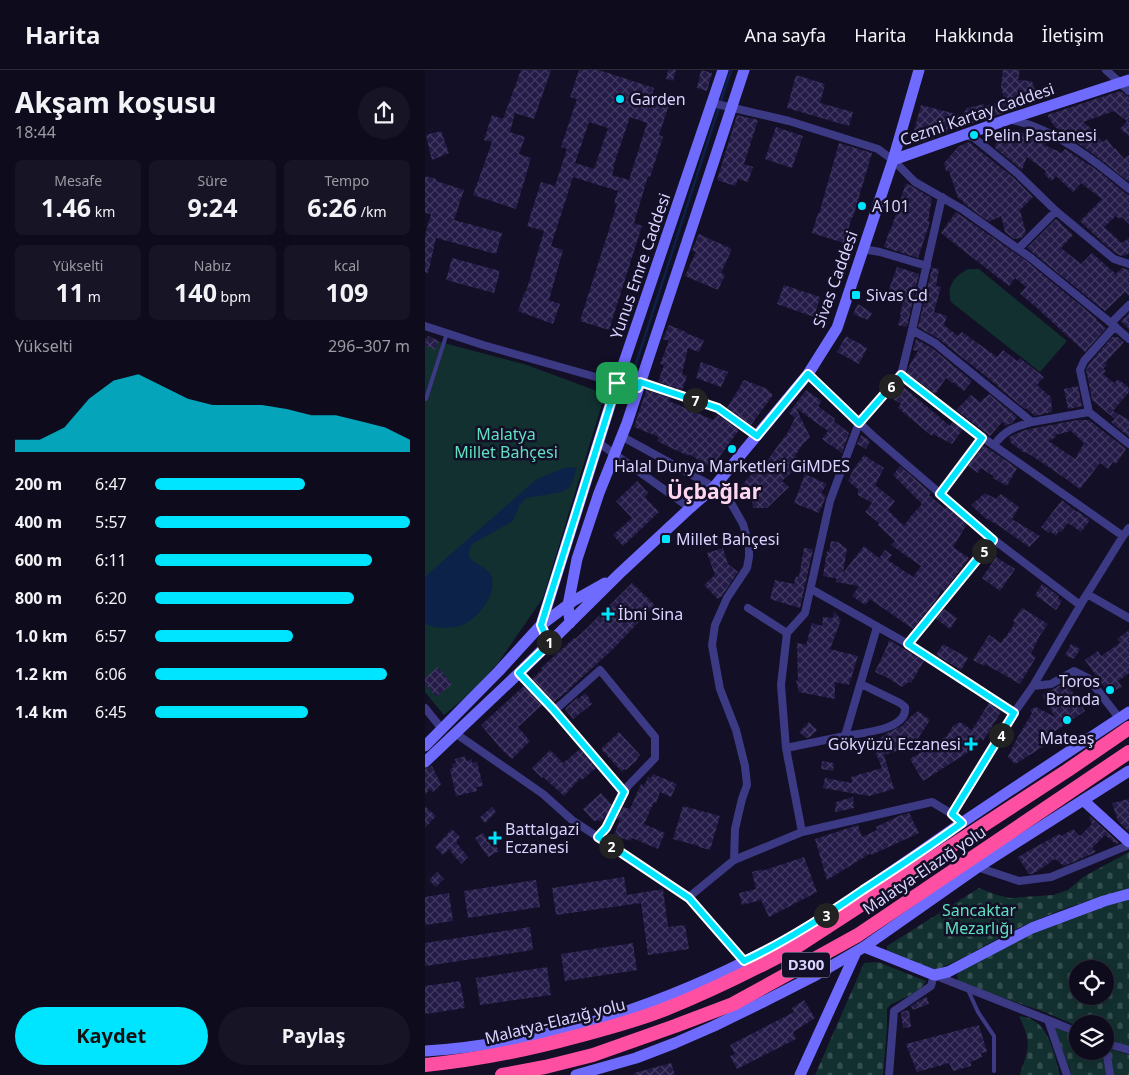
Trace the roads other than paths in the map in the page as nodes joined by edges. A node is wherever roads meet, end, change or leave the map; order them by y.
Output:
1 (723, 70) edge
2 (744, 70) edge
3 (919, 70) edge
4 (1106, 70) edge
5 (1126, 85) edge
6 (712, 103) junction
7 (731, 107) junction
8 (1009, 119) junction
9 (964, 135) junction
10 (893, 160) junction
11 (1129, 189) edge
12 (942, 196) junction
13 (1056, 211) junction
14 (863, 249) junction
15 (1018, 249) junction
16 (1128, 261) edge
17 (927, 266) junction
18 (1129, 305) edge
19 (1113, 325) junction
20 (425, 326) edge
21 (912, 330) junction
22 (447, 333) junction
23 (1129, 339) edge
24 (808, 374) junction
25 (901, 375) junction
26 (617, 383) junction
27 (639, 385) junction
28 (426, 399) edge
29 (1089, 412) junction
30 (1032, 422) junction
31 (859, 423) junction
32 (621, 436) junction
33 (757, 436) junction
34 (982, 438) junction
35 (599, 443) junction
36 (1129, 444) edge
37 (994, 445) junction
38 (615, 454) junction
39 (714, 487) junction
40 (940, 494) junction
41 (690, 508) junction
42 (1129, 528) edge
43 (1123, 536) junction
44 (993, 540) junction
45 (619, 574) junction
46 (811, 589) junction
47 (1087, 594) junction
48 (568, 606) junction
49 (748, 608) dead end
50 (1129, 618) edge
51 (570, 623) junction
52 (541, 625) junction
53 (877, 627) junction
54 (787, 634) junction
55 (549, 644) junction
56 (908, 644) junction
57 (519, 673) junction
58 (861, 684) junction
59 (1033, 686) junction
60 (425, 708) edge
61 (553, 709) junction
62 (1014, 713) junction
63 (1126, 720) edge
64 (441, 729) junction
65 (455, 733) junction
66 (845, 736) junction
67 (425, 746) edge
68 (786, 748) junction
69 (1129, 752) edge
70 (425, 762) edge
71 (1129, 771) edge
72 (1111, 783) junction
73 (624, 792) junction
74 (1063, 797) junction
75 (1083, 800) junction
76 (952, 814) junction
77 (962, 823) junction
78 (803, 832) junction
79 (597, 837) junction
80 (1129, 843) edge
81 (734, 860) junction
82 (972, 865) junction
83 (1129, 894) edge
84 (689, 898) junction
85 (860, 950) junction
86 (744, 961) junction
87 (934, 975) junction
88 (967, 988) junction
89 (1047, 1020) junction
90 (1069, 1029) edge
91 (1114, 1046) edge
92 (1129, 1050) edge
93 (425, 1052) edge
94 (1108, 1060) edge
95 (425, 1065) edge
96 (994, 1071) dead end
97 (502, 1075) edge
98 (576, 1075) edge
99 (800, 1075) edge
100 (889, 1075) edge
101 (1067, 1075) edge
102 (1110, 1075) edge

1 - 6 main road, Yunus Emre Caddesi
2 - 7 main road
3 - 10 main road, Sivas Caddesi
4 - 5 street
5 - 8 main road, Cezmi Kartay Caddesi
6 - 7 street
6 - 26 main road, Yunus Emre Caddesi
7 - 10 street
7 - 27 main road
8 - 9 main road, Cezmi Kartay Caddesi
8 - 11 street
9 - 10 main road, Cezmi Kartay Caddesi
9 - 13 street
10 - 12 street
10 - 14 main road, Sivas Caddesi
12 - 15 street
12 - 17 street
13 - 15 street
13 - 16 street
14 - 17 street
14 - 24 main road, Sivas Caddesi
15 - 19 street
17 - 21 street
18 - 19 street
19 - 23 street
19 - 29 street
20 - 22 street
21 - 25 street
21 - 30 street
22 - 26 street
22 - 28 lane
24 - 31 street
24 - 33 main road, Sivas Caddesi
25 - 31 street
25 - 34 street
26 - 27 street
26 - 35 main road, Yunus Emre Caddesi
27 - 32 main road
27 - 33 street
29 - 30 street
29 - 36 street
30 - 37 street
31 - 40 street
31 - 46 street
32 - 38 main road
32 - 39 street
33 - 39 main road, Sivas Caddesi
34 - 37 street
34 - 40 street
35 - 38 street
35 - 52 main road, Yunus Emre Caddesi
37 - 43 street
38 - 41 street
38 - 48 main road
39 - 41 main road, Sivas Caddesi
39 - 81 street
40 - 44 street
41 - 45 main road, Sivas Caddesi
42 - 43 street
43 - 47 street
44 - 47 street
44 - 56 street
45 - 48 main road
45 - 51 main road
46 - 53 street
46 - 54 street
47 - 50 street
47 - 59 street
48 - 51 main road
48 - 52 main road
49 - 54 street
51 - 55 main road
52 - 55 main road
52 - 64 main road
53 - 56 street
53 - 58 street
54 - 68 street
55 - 57 main road
56 - 62 street
57 - 61 street
57 - 65 main road
58 - 66 street
58 - 66 street
59 - 62 street
59 - 63 street
60 - 64 street
61 - 73 street
61 - 73 street
62 - 76 street
63 - 77 main road
63 - 95 highway, Malatya-Elazığ yolu / D300
64 - 67 main road
65 - 70 main road
65 - 79 street
66 - 68 street
68 - 78 street
69 - 74 highway, Malatya-Elazığ yolu / D300
71 - 72 main road
72 - 74 main road
72 - 75 main road
73 - 79 street
74 - 82 highway, Malatya-Elazığ yolu / D300
75 - 80 main road
75 - 82 main road
76 - 77 street
76 - 78 street
77 - 86 main road
78 - 81 street
79 - 84 street
80 - 82 street
81 - 84 street
82 - 85 main road
82 - 97 highway, Malatya-Elazığ yolu / D300
83 - 87 main road
84 - 86 street
85 - 87 main road
85 - 98 main road
85 - 99 main road
86 - 93 main road
87 - 88 street
87 - 100 street
88 - 89 street
88 - 96 lane
89 - 90 street
89 - 101 street
91 - 92 street
94 - 102 street

